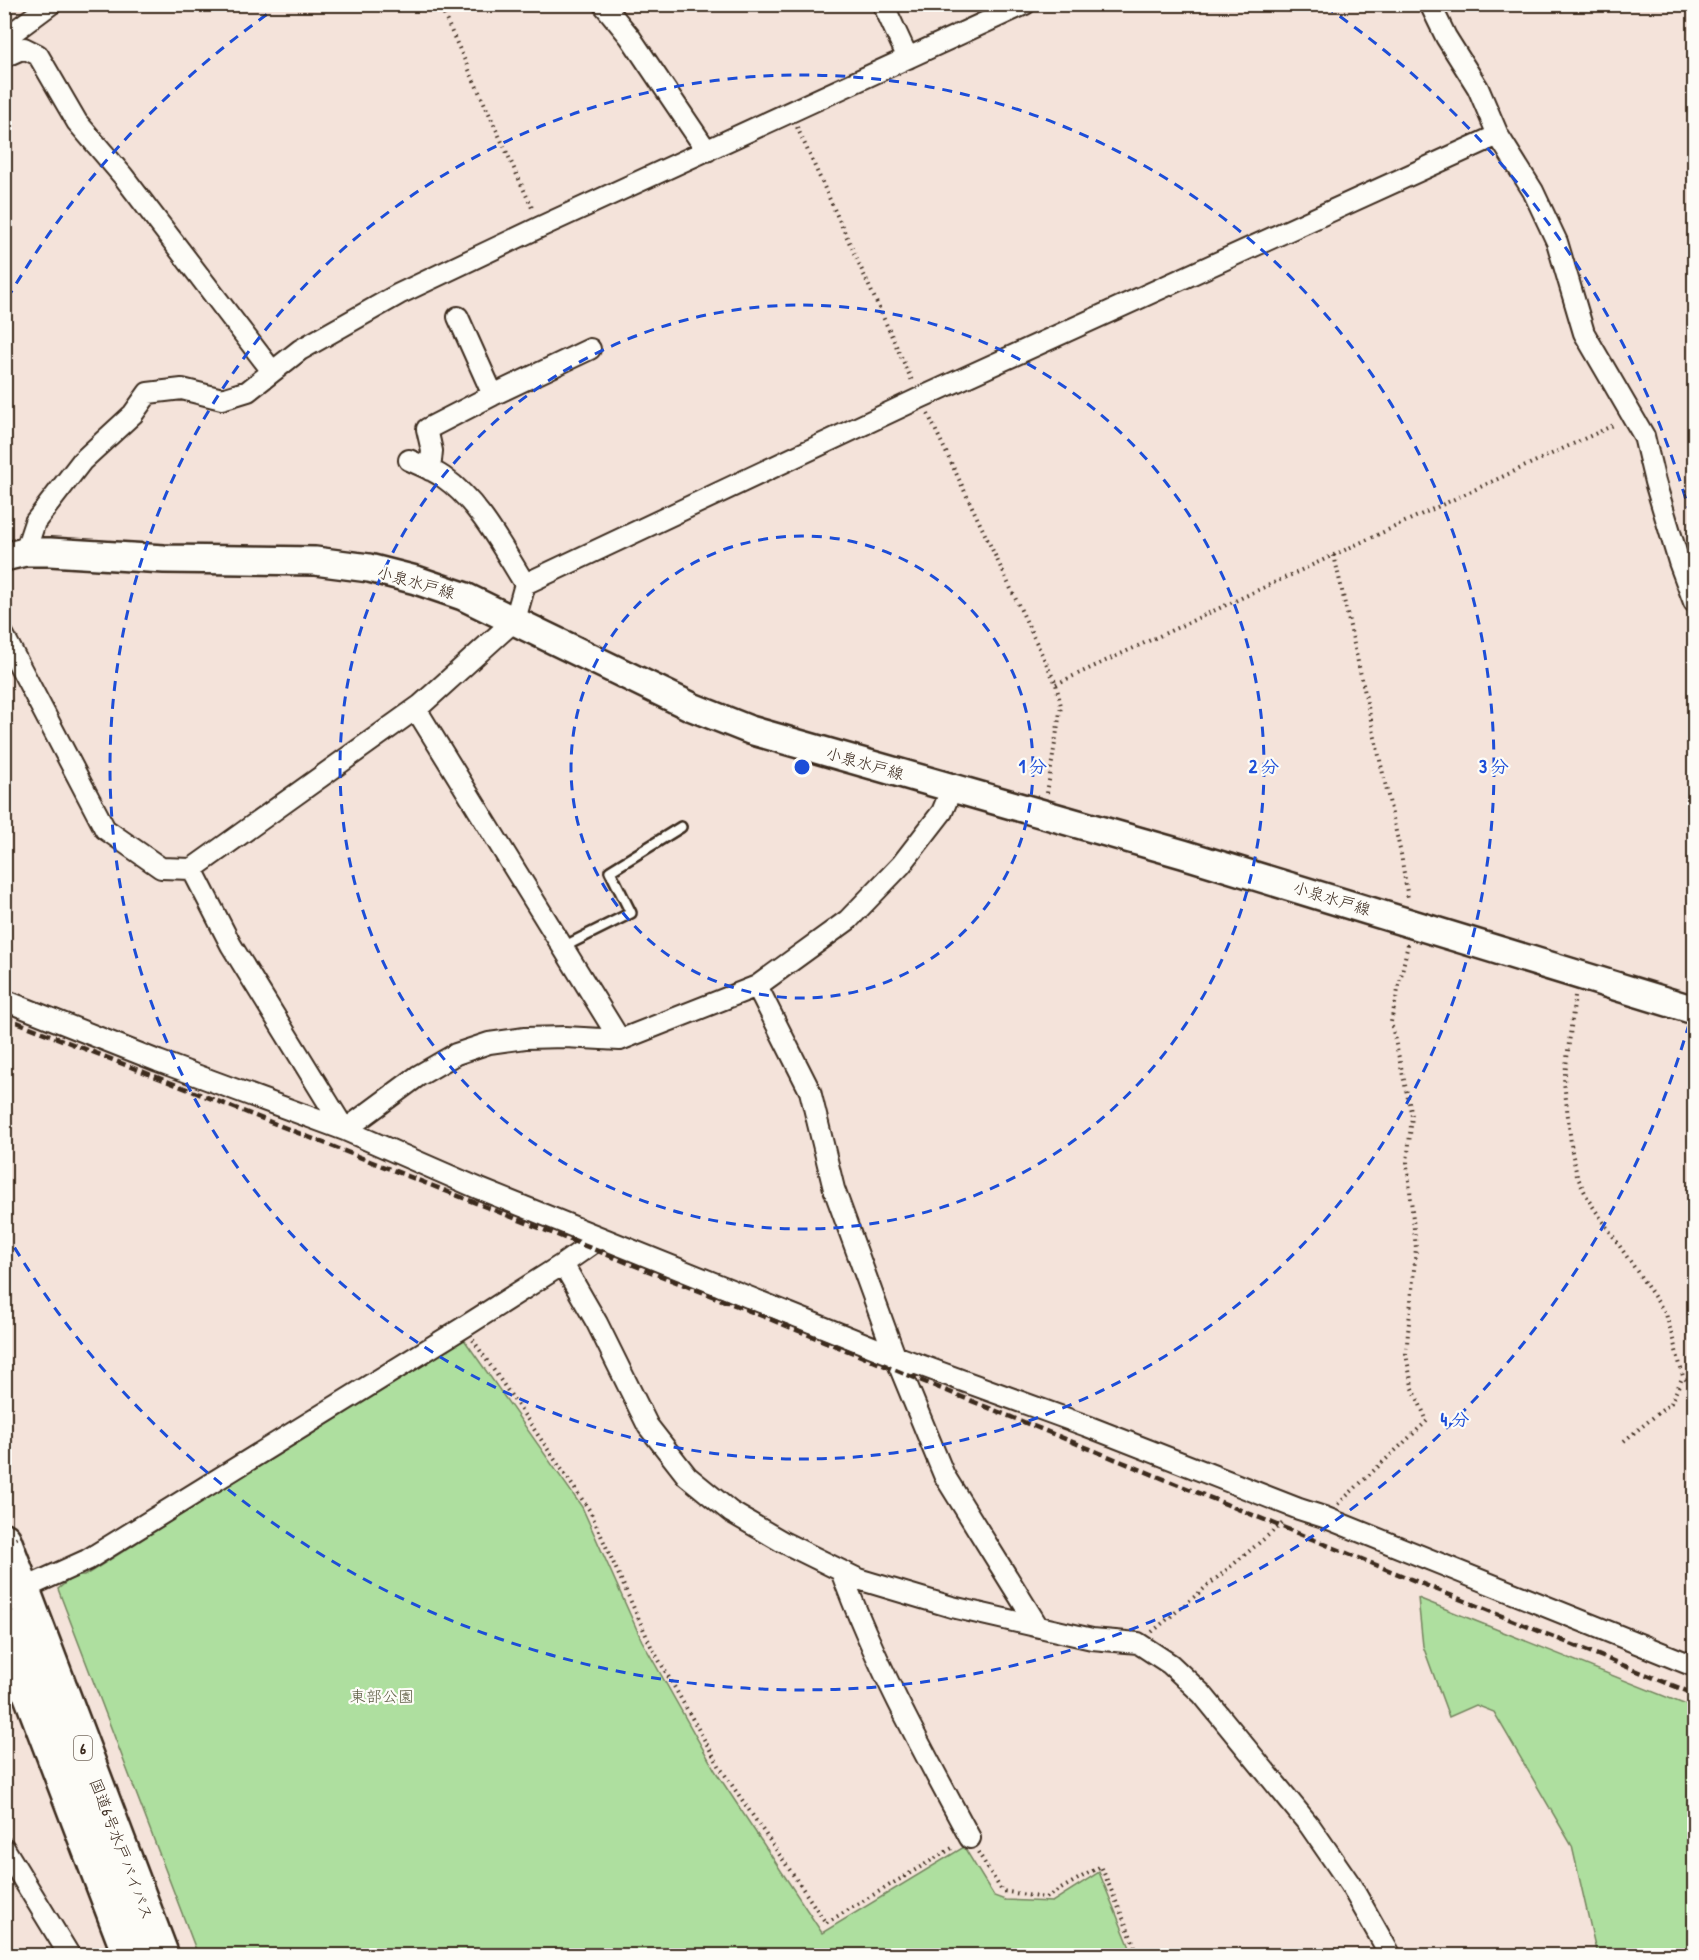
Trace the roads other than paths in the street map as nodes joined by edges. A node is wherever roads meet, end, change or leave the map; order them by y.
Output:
1 (51, 4) edge
2 (603, 4) edge
3 (883, 4) edge
4 (1025, 4) edge
5 (1430, 4) edge
6 (4, 39) edge
7 (4, 57) edge
8 (908, 58) junction
9 (1498, 135) junction
10 (707, 151) junction
11 (458, 317) dead end
12 (590, 349) dead end
13 (272, 371) junction
14 (493, 395) junction
15 (409, 460) dead end
16 (430, 470) junction
17 (15, 555) edge
18 (525, 584) junction
19 (1695, 602) edge
20 (514, 620) junction
21 (4, 636) edge
22 (416, 709) junction
23 (952, 788) junction
24 (681, 827) dead end
25 (192, 869) junction
26 (563, 946) junction
27 (757, 986) junction
28 (4, 1000) edge
29 (1695, 1010) edge
30 (620, 1040) junction
31 (345, 1131) junction
32 (600, 1238) junction
33 (563, 1264) junction
34 (895, 1356) junction
35 (10, 1539) edge
36 (841, 1571) junction
37 (14, 1597) edge
38 (4, 1625) edge
39 (1037, 1625) junction
40 (1695, 1666) edge
41 (970, 1838) road end
42 (4, 1848) edge
43 (70, 1956) edge
44 (130, 1956) edge
45 (162, 1956) edge
46 (1391, 1956) edge

1 - 6 street
2 - 10 street
3 - 8 street
4 - 8 street
5 - 9 street
7 - 13 street
8 - 10 street
9 - 18 street
9 - 19 street
10 - 13 street
11 - 14 street
12 - 14 street
13 - 17 street
14 - 16 street
15 - 16 street
16 - 18 street
17 - 20 main road, 小泉水戸線
18 - 20 street
20 - 22 street
20 - 23 main road, 小泉水戸線
21 - 25 street
22 - 25 street
22 - 26 street
23 - 27 street
23 - 29 main road, 小泉水戸線
24 - 26 lane
25 - 31 street
26 - 30 street
27 - 30 street
27 - 34 street
28 - 31 street
30 - 31 street
31 - 32 street
32 - 33 street
32 - 34 street
33 - 36 street
33 - 37 street
34 - 39 street
34 - 40 street
35 - 37 highway, 国道6号水戸バイパス / 6
36 - 39 street
36 - 41 street
37 - 45 highway, 国道6号水戸バイパス / 6
38 - 44 highway, 国道6号水戸バイパス / 6
39 - 46 street
42 - 43 street

